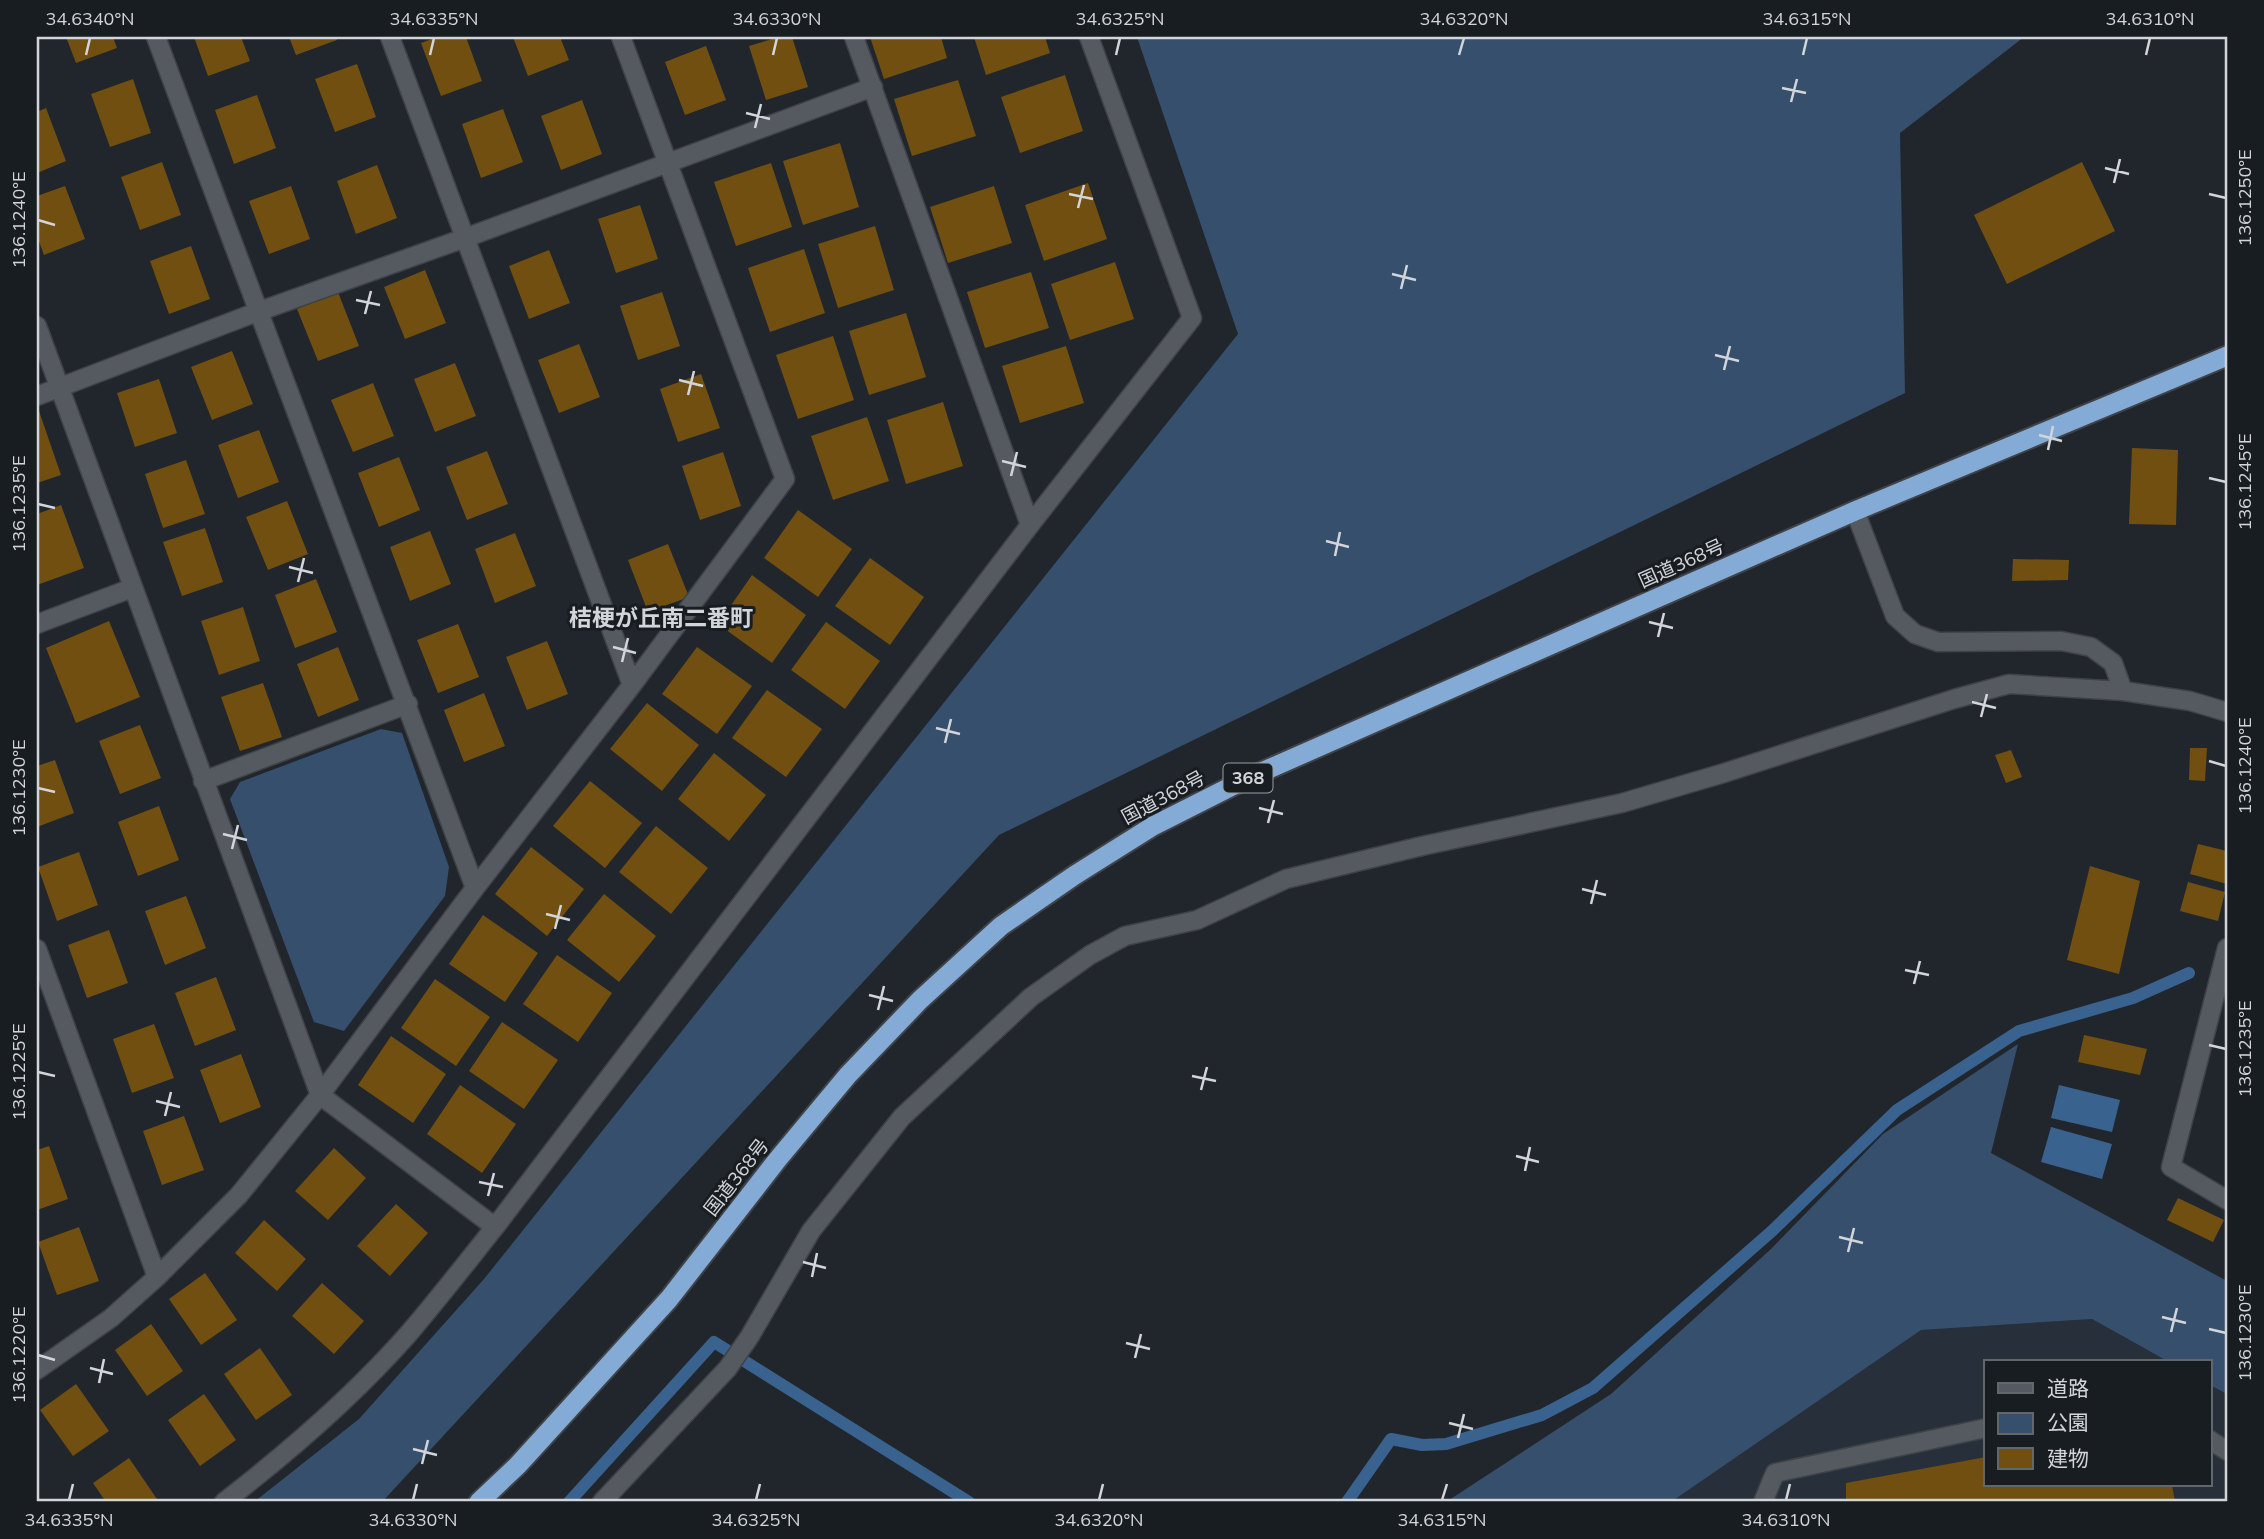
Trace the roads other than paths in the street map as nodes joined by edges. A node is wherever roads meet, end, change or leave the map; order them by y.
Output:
1 (156, 37) edge
2 (390, 37) edge
3 (621, 37) edge
4 (854, 37) edge
5 (1089, 37) edge
6 (873, 87) junction
7 (668, 162) junction
8 (465, 238) junction
9 (257, 312) junction
10 (37, 326) edge
11 (2227, 356) edge
12 (60, 388) junction
13 (37, 396) edge
14 (1855, 511) junction
15 (1030, 525) junction
16 (132, 588) junction
17 (37, 624) edge
18 (632, 685) junction
19 (2123, 691) junction
20 (408, 704) junction
21 (2227, 712) edge
22 (203, 781) junction
23 (475, 888) junction
24 (2227, 948) edge
25 (37, 949) edge
26 (320, 1095) junction
27 (2227, 1200) edge
28 (495, 1227) junction
29 (157, 1277) junction
30 (37, 1370) edge
31 (1984, 1428) edge
32 (2212, 1441) edge
33 (2227, 1451) edge
34 (224, 1502) edge
35 (479, 1502) edge
36 (602, 1502) edge
37 (1763, 1502) edge

1 - 9 street
2 - 8 street
3 - 7 street
4 - 6 street
5 - 15 street
6 - 7 street
6 - 15 street
7 - 8 street
7 - 18 street
8 - 9 street
8 - 18 street
9 - 12 street
9 - 20 street
10 - 12 street
11 - 14 highway, 国道368号 / 368
12 - 13 street
12 - 16 street
14 - 19 street
14 - 35 highway, 国道368号 / 368
15 - 28 street
16 - 17 street
16 - 22 street
18 - 23 street
19 - 21 street
19 - 36 street
20 - 22 street
20 - 23 street
22 - 26 street
23 - 26 street
24 - 27 street
25 - 29 street
26 - 28 street
26 - 29 street
28 - 34 street
29 - 30 street
31 - 37 street
32 - 33 street

